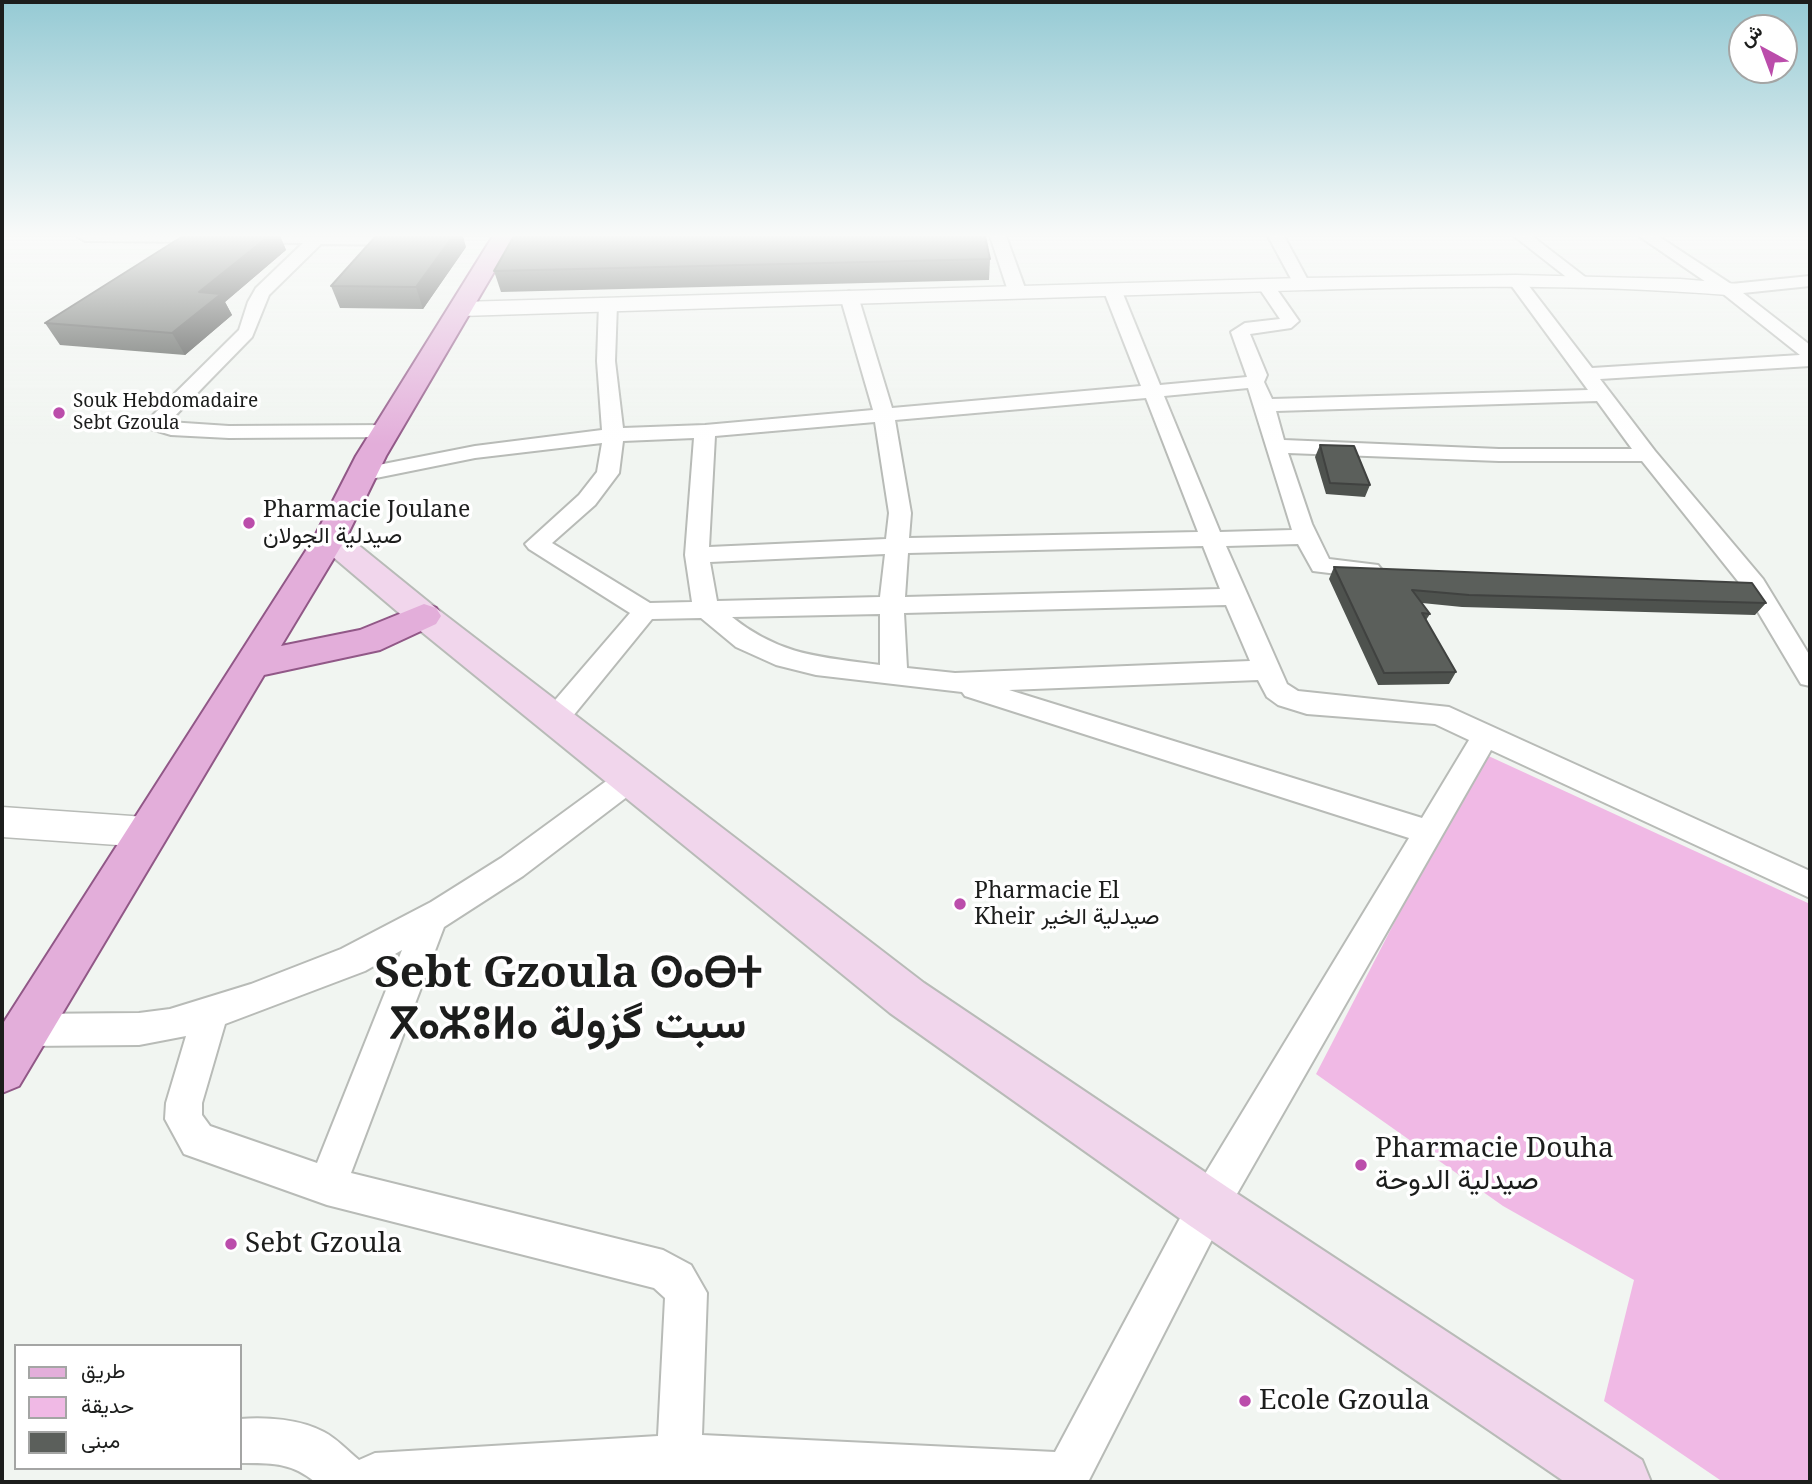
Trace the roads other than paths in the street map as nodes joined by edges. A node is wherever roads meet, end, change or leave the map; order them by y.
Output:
1 (256, 305) edge
2 (463, 305) edge
3 (571, 305) edge
4 (608, 305) edge
5 (852, 305) edge
6 (1118, 305) edge
7 (1279, 305) edge
8 (1535, 305) edge
9 (1749, 305) edge
10 (461, 309) junction
11 (1810, 354) edge
12 (1810, 360) edge
13 (1587, 374) junction
14 (1254, 382) junction
15 (1151, 390) junction
16 (1603, 395) junction
17 (1266, 405) junction
18 (884, 414) junction
19 (387, 430) junction
20 (705, 431) junction
21 (612, 435) junction
22 (1276, 446) junction
23 (1648, 455) junction
24 (361, 475) junction
25 (1306, 537) junction
26 (330, 538) junction
27 (1214, 540) junction
28 (898, 547) junction
29 (697, 555) junction
30 (1398, 571) edge
31 (1726, 583) edge
32 (1754, 584) junction
33 (1236, 597) junction
34 (892, 604) junction
35 (706, 609) junction
36 (645, 611) junction
37 (424, 616) junction
38 (250, 665) junction
39 (1267, 670) junction
40 (895, 676) junction
41 (1810, 677) edge
42 (955, 682) junction
43 (554, 720) junction
44 (1485, 737) junction
45 (630, 779) junction
46 (2, 822) edge
47 (146, 832) junction
48 (1428, 832) junction
49 (1810, 885) edge
50 (430, 918) junction
51 (211, 1013) junction
52 (26, 1030) junction
53 (2, 1069) edge
54 (327, 1185) junction
55 (1208, 1206) junction
56 (242, 1441) edge
57 (679, 1457) junction
58 (1065, 1479) edge
59 (351, 1482) edge
60 (364, 1482) edge
61 (1620, 1482) edge

1 - 19 street
2 - 10 main road
3 - 10 street
4 - 21 street
5 - 18 street
6 - 15 street
7 - 14 street
8 - 13 street
9 - 11 street
10 - 19 main road
12 - 13 street
13 - 16 street
14 - 15 street
14 - 17 street
15 - 18 street
15 - 27 street
16 - 17 street
16 - 23 street
17 - 22 street
18 - 20 street
18 - 28 street
19 - 24 main road
20 - 21 street
20 - 29 street
21 - 24 street
21 - 36 street
22 - 23 street
22 - 25 street
23 - 32 street
24 - 26 main road
25 - 27 street
25 - 30 street
26 - 37 main road
26 - 38 main road
27 - 28 street
27 - 33 street
28 - 29 street
28 - 34 street
29 - 35 street
31 - 32 street
32 - 41 street
33 - 34 street
33 - 39 street
34 - 35 street
34 - 40 street
35 - 36 street
35 - 40 street
36 - 43 street
37 - 38 main road
37 - 43 main road
38 - 47 main road
39 - 42 street
39 - 44 street
40 - 42 street
42 - 48 street
43 - 45 main road
44 - 48 street
44 - 49 street
45 - 50 street
45 - 55 main road
46 - 47 street
47 - 52 main road
48 - 55 street
50 - 51 street
50 - 54 street
51 - 52 street
51 - 54 street
52 - 53 main road
54 - 57 street
55 - 58 street
55 - 61 main road
56 - 59 street
57 - 58 street
57 - 60 street

